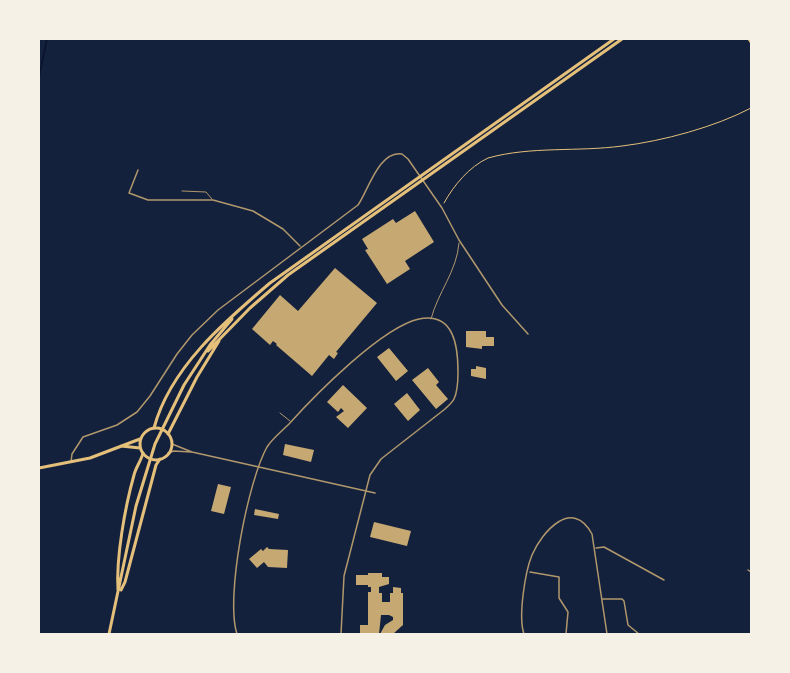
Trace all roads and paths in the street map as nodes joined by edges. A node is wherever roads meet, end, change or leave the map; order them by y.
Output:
1 (614, 39) edge
2 (622, 39) edge
3 (751, 108) edge
4 (138, 170) dead end
5 (182, 191) dead end
6 (213, 200) junction
7 (441, 208) junction
8 (459, 240) junction
9 (301, 246) junction
10 (233, 317) junction
11 (431, 319) junction
12 (528, 334) dead end
13 (220, 338) junction
14 (207, 351) junction
15 (280, 413) dead end
16 (291, 421) junction
17 (154, 428) junction
18 (168, 434) junction
19 (140, 439) junction
20 (172, 444) junction
21 (118, 446) junction
22 (140, 448) junction
23 (192, 452) junction
24 (143, 453) junction
25 (168, 453) junction
26 (159, 459) junction
27 (71, 462) junction
28 (39, 468) edge
29 (259, 468) junction
30 (364, 490) junction
31 (375, 493) dead end
32 (595, 548) junction
33 (529, 572) junction
34 (664, 580) dead end
35 (118, 594) junction
36 (602, 599) junction
37 (109, 634) edge
38 (237, 634) edge
39 (341, 634) edge
40 (524, 634) edge
41 (566, 634) edge
42 (607, 634) edge
43 (639, 634) edge

1 - 10 main road
2 - 13 main road
3 - 7 path
4 - 6 street
5 - 6 lane
6 - 9 street
7 - 8 street
7 - 9 street
8 - 11 lane
8 - 12 street
9 - 27 street
10 - 14 main road
10 - 17 main road
11 - 16 street
11 - 30 street
13 - 14 main road
13 - 18 main road
14 - 35 main road
15 - 16 lane
16 - 29 street
17 - 18 main road
17 - 19 main road
18 - 20 main road
19 - 21 main road
19 - 22 main road
20 - 23 street
20 - 25 main road
21 - 22 main road
21 - 27 main road
22 - 24 main road
23 - 25 street
23 - 29 street
24 - 26 main road
24 - 35 main road
25 - 26 main road
26 - 35 main road
27 - 28 main road
29 - 30 street
29 - 38 street
30 - 31 street
30 - 39 street
32 - 33 street
32 - 34 street
32 - 36 street
33 - 40 street
33 - 41 street
35 - 37 main road
36 - 42 street
36 - 43 street

